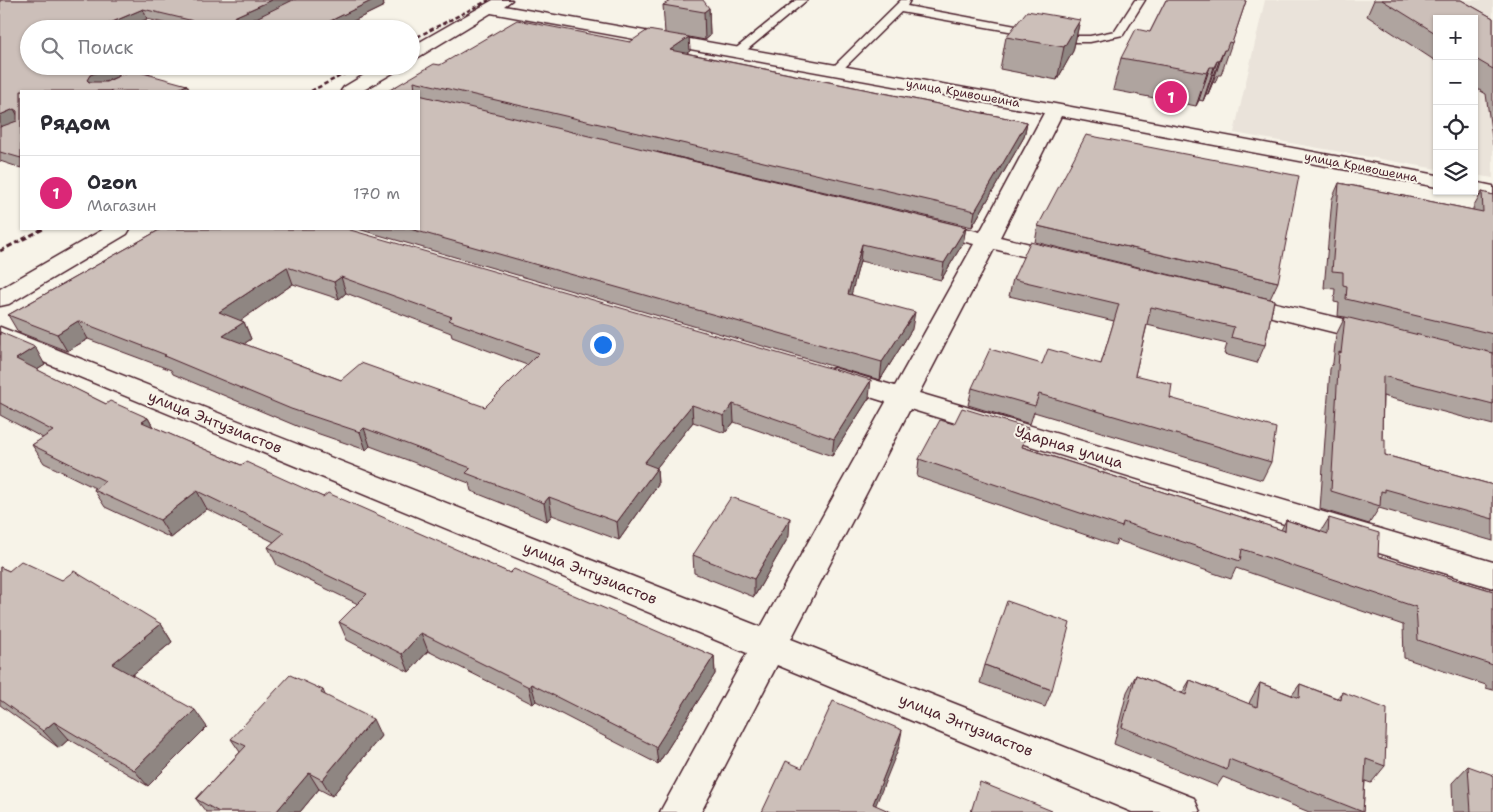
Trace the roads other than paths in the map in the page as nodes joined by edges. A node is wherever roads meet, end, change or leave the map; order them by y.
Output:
1 (506, 0) edge
2 (802, 0) edge
3 (1140, 0) edge
4 (903, 4) edge
5 (488, 8) junction
6 (420, 49) edge
7 (738, 52) junction
8 (836, 70) junction
9 (136, 75) edge
10 (380, 75) edge
11 (102, 90) edge
12 (360, 90) edge
13 (1055, 109) junction
14 (1433, 180) edge
15 (1478, 189) edge
16 (1493, 192) edge
17 (910, 222) edge
18 (117, 230) edge
19 (987, 240) junction
20 (1083, 263) edge
21 (1216, 296) edge
22 (0, 299) edge
23 (0, 335) edge
24 (1398, 340) edge
25 (807, 369) edge
26 (903, 397) junction
27 (1493, 575) edge
28 (769, 645) junction
29 (680, 812) edge
30 (1180, 812) edge

1 - 5 street
2 - 7 lane
3 - 4 lane
4 - 8 lane
5 - 6 street
5 - 7 street, улица Кривошеина
7 - 8 street, улица Кривошеина
8 - 13 street, улица Кривошеина
9 - 11 lane
10 - 12 street
13 - 14 street, улица Кривошеина
13 - 19 street
15 - 16 street
17 - 19 street
18 - 22 street
19 - 20 street
19 - 26 street
21 - 24 street
23 - 28 street, улица Энтузиастов
25 - 26 street, Ударная улица
26 - 27 street, Ударная улица
26 - 28 street
28 - 29 street
28 - 30 street, улица Энтузиастов

